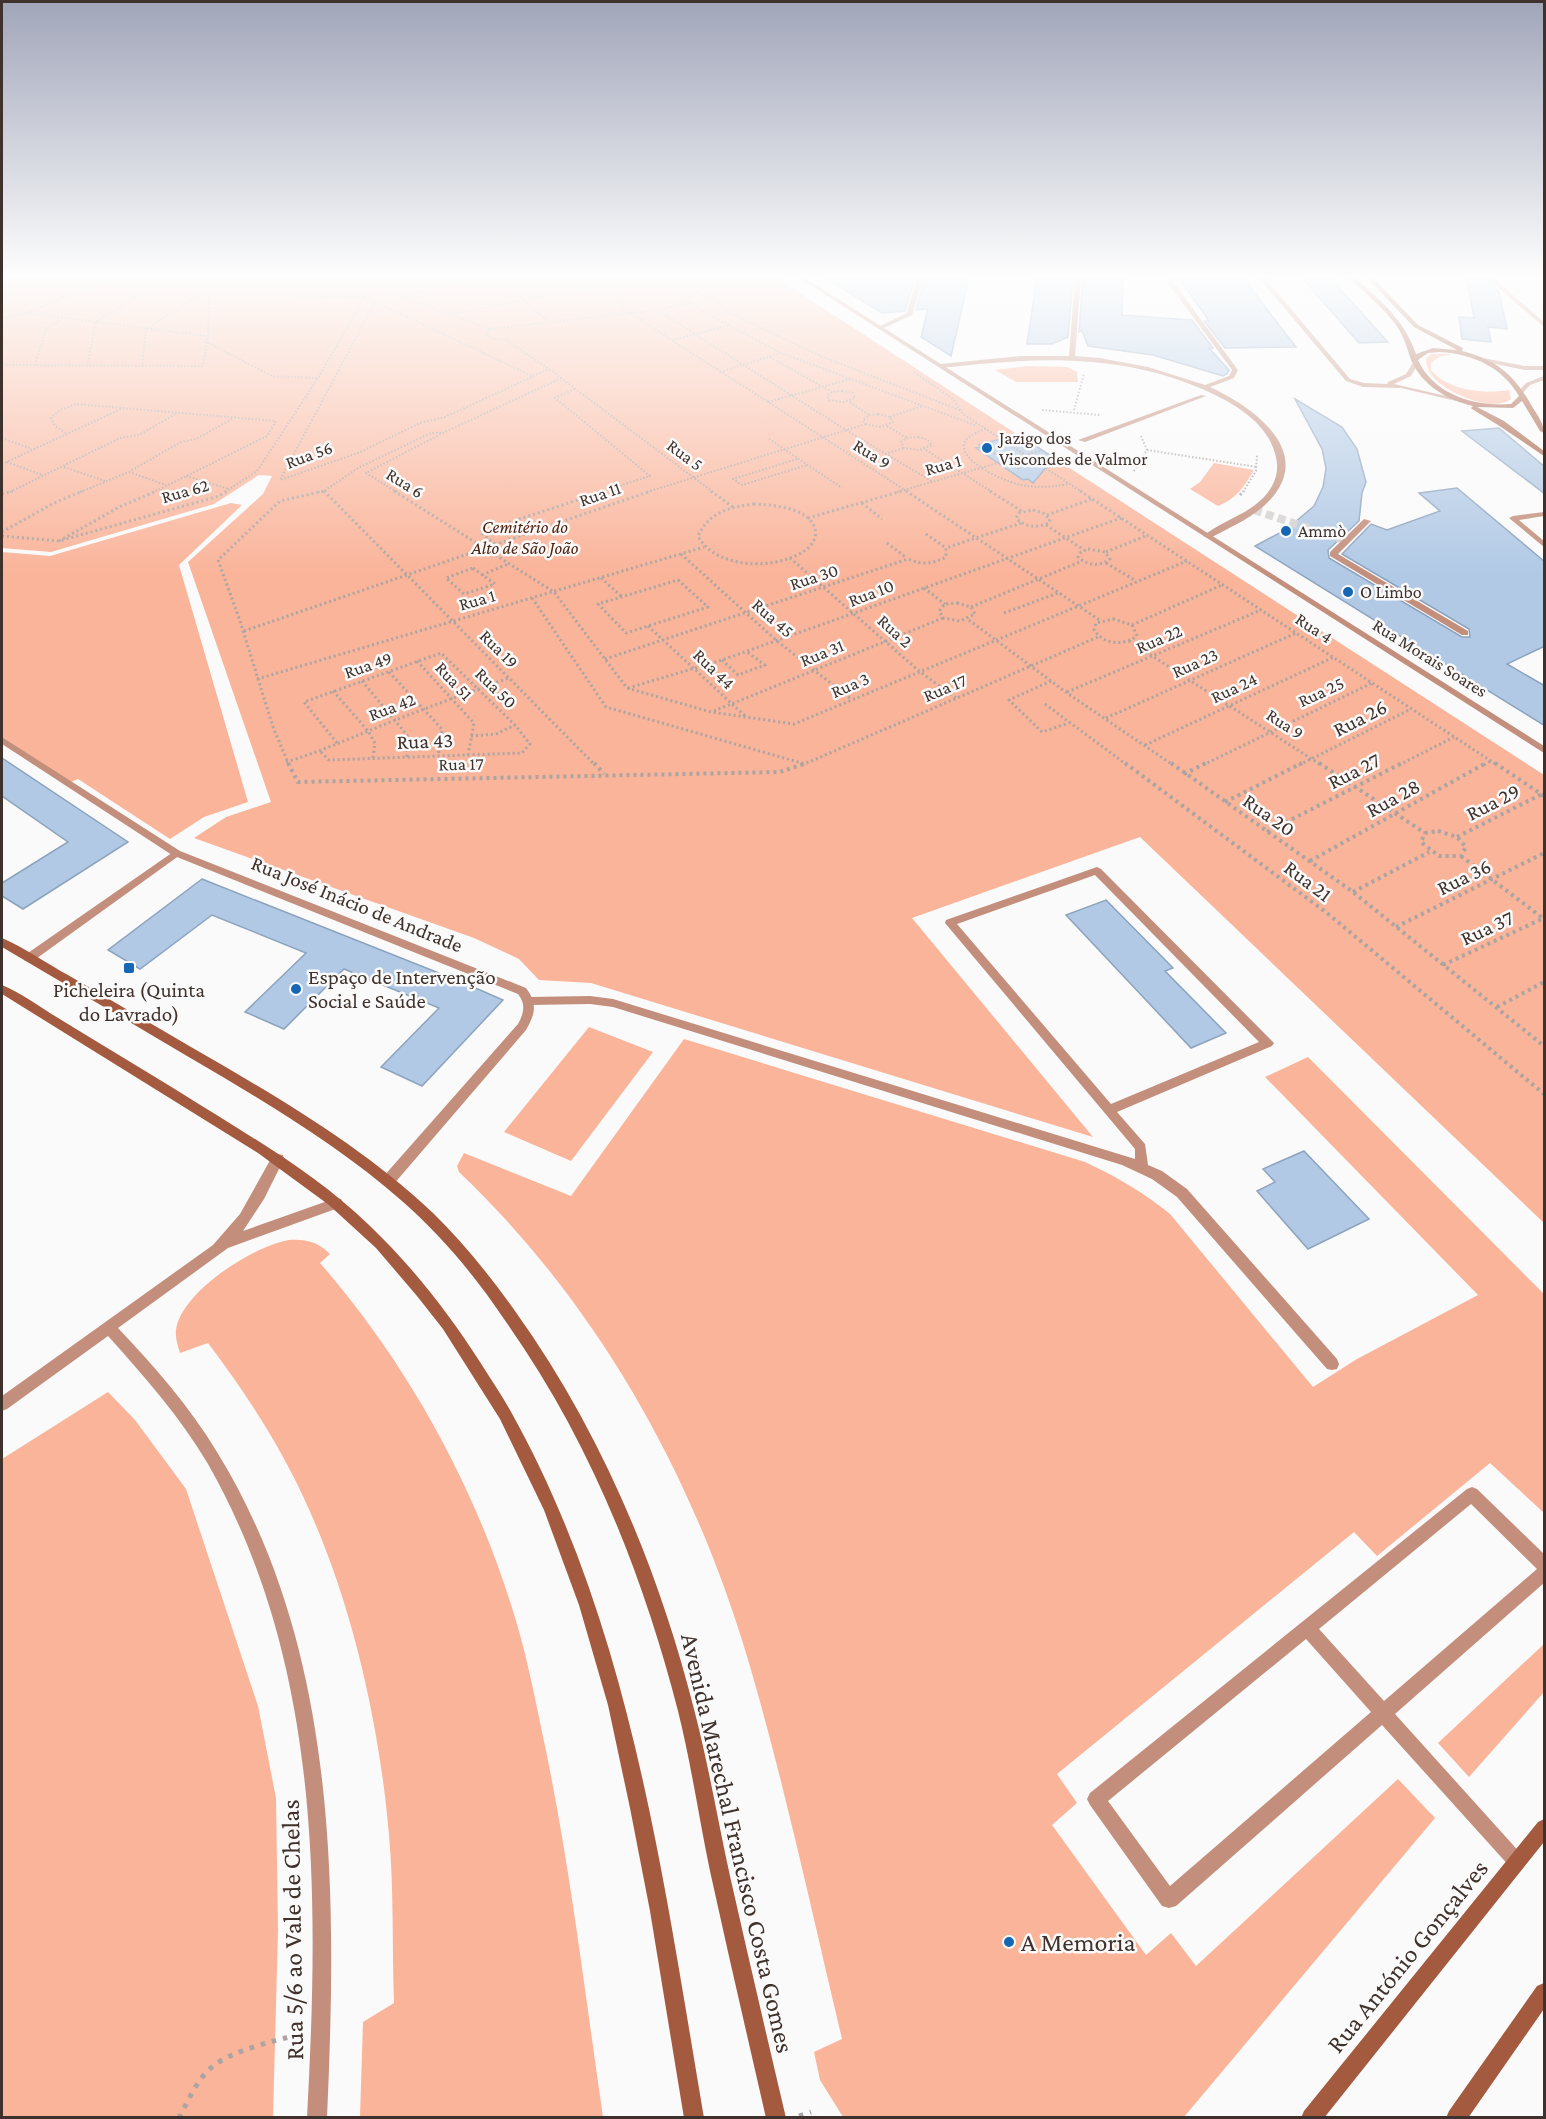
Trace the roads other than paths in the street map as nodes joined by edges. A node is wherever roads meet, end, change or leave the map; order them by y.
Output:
1 (959, 377) edge
2 (1171, 377) edge
3 (1232, 377) edge
4 (1345, 377) edge
5 (1407, 377) edge
6 (1427, 377) edge
7 (1508, 377) edge
8 (1545, 378) edge
9 (1383, 384) junction
10 (1204, 387) junction
11 (1521, 395) junction
12 (1203, 396) dead end
13 (1459, 400) junction
14 (1545, 431) edge
15 (1082, 440) dead end
16 (1545, 454) edge
17 (1545, 514) edge
18 (1367, 521) dead end
19 (1207, 536) junction
20 (1545, 546) edge
21 (1465, 633) dead end
22 (2, 740) edge
23 (1545, 750) edge
24 (176, 853) junction
25 (2, 942) edge
26 (29, 958) junction
27 (2, 989) edge
28 (530, 1001) junction
29 (1109, 1110) junction
30 (278, 1159) junction
31 (1142, 1168) junction
32 (388, 1181) junction
33 (336, 1203) junction
34 (218, 1249) junction
35 (109, 1328) junction
36 (1332, 1364) dead end
37 (2, 1404) edge
38 (1545, 1565) edge
39 (1545, 1573) edge
40 (1307, 1628) junction
41 (1383, 1713) junction
42 (1545, 1828) edge
43 (1517, 1862) junction
44 (1545, 1993) edge
45 (317, 2118) edge
46 (694, 2118) edge
47 (776, 2118) edge
48 (1311, 2118) edge
49 (1456, 2118) edge

1 - 19 street, Rua Morais Soares
2 - 10 street
3 - 10 street
4 - 9 street
5 - 9 street
6 - 13 main road
7 - 11 main road
8 - 11 street
9 - 13 street
10 - 19 street
11 - 13 main road
11 - 14 main road
12 - 15 street
13 - 16 main road
17 - 20 street
18 - 21 street
19 - 23 street, Rua Morais Soares
22 - 24 street, Rua José Inácio de Andrade
24 - 26 street
24 - 28 street, Rua José Inácio de Andrade
25 - 26 main road, Avenida Marechal Francisco Costa Gomes
26 - 32 main road, Avenida Marechal Francisco Costa Gomes
27 - 30 main road
28 - 31 street
28 - 32 street
29 - 29 street
29 - 31 street
30 - 33 main road
30 - 34 street
31 - 36 street
32 - 47 main road, Avenida Marechal Francisco Costa Gomes
33 - 34 street
33 - 46 main road
34 - 35 street
35 - 37 street
35 - 45 street, Rua 5/6 ao Vale de Chelas
38 - 40 street
39 - 41 street
40 - 41 street
40 - 41 street
41 - 43 street
42 - 43 main road, Rua António Gonçalves
43 - 48 main road, Rua António Gonçalves
44 - 49 main road

